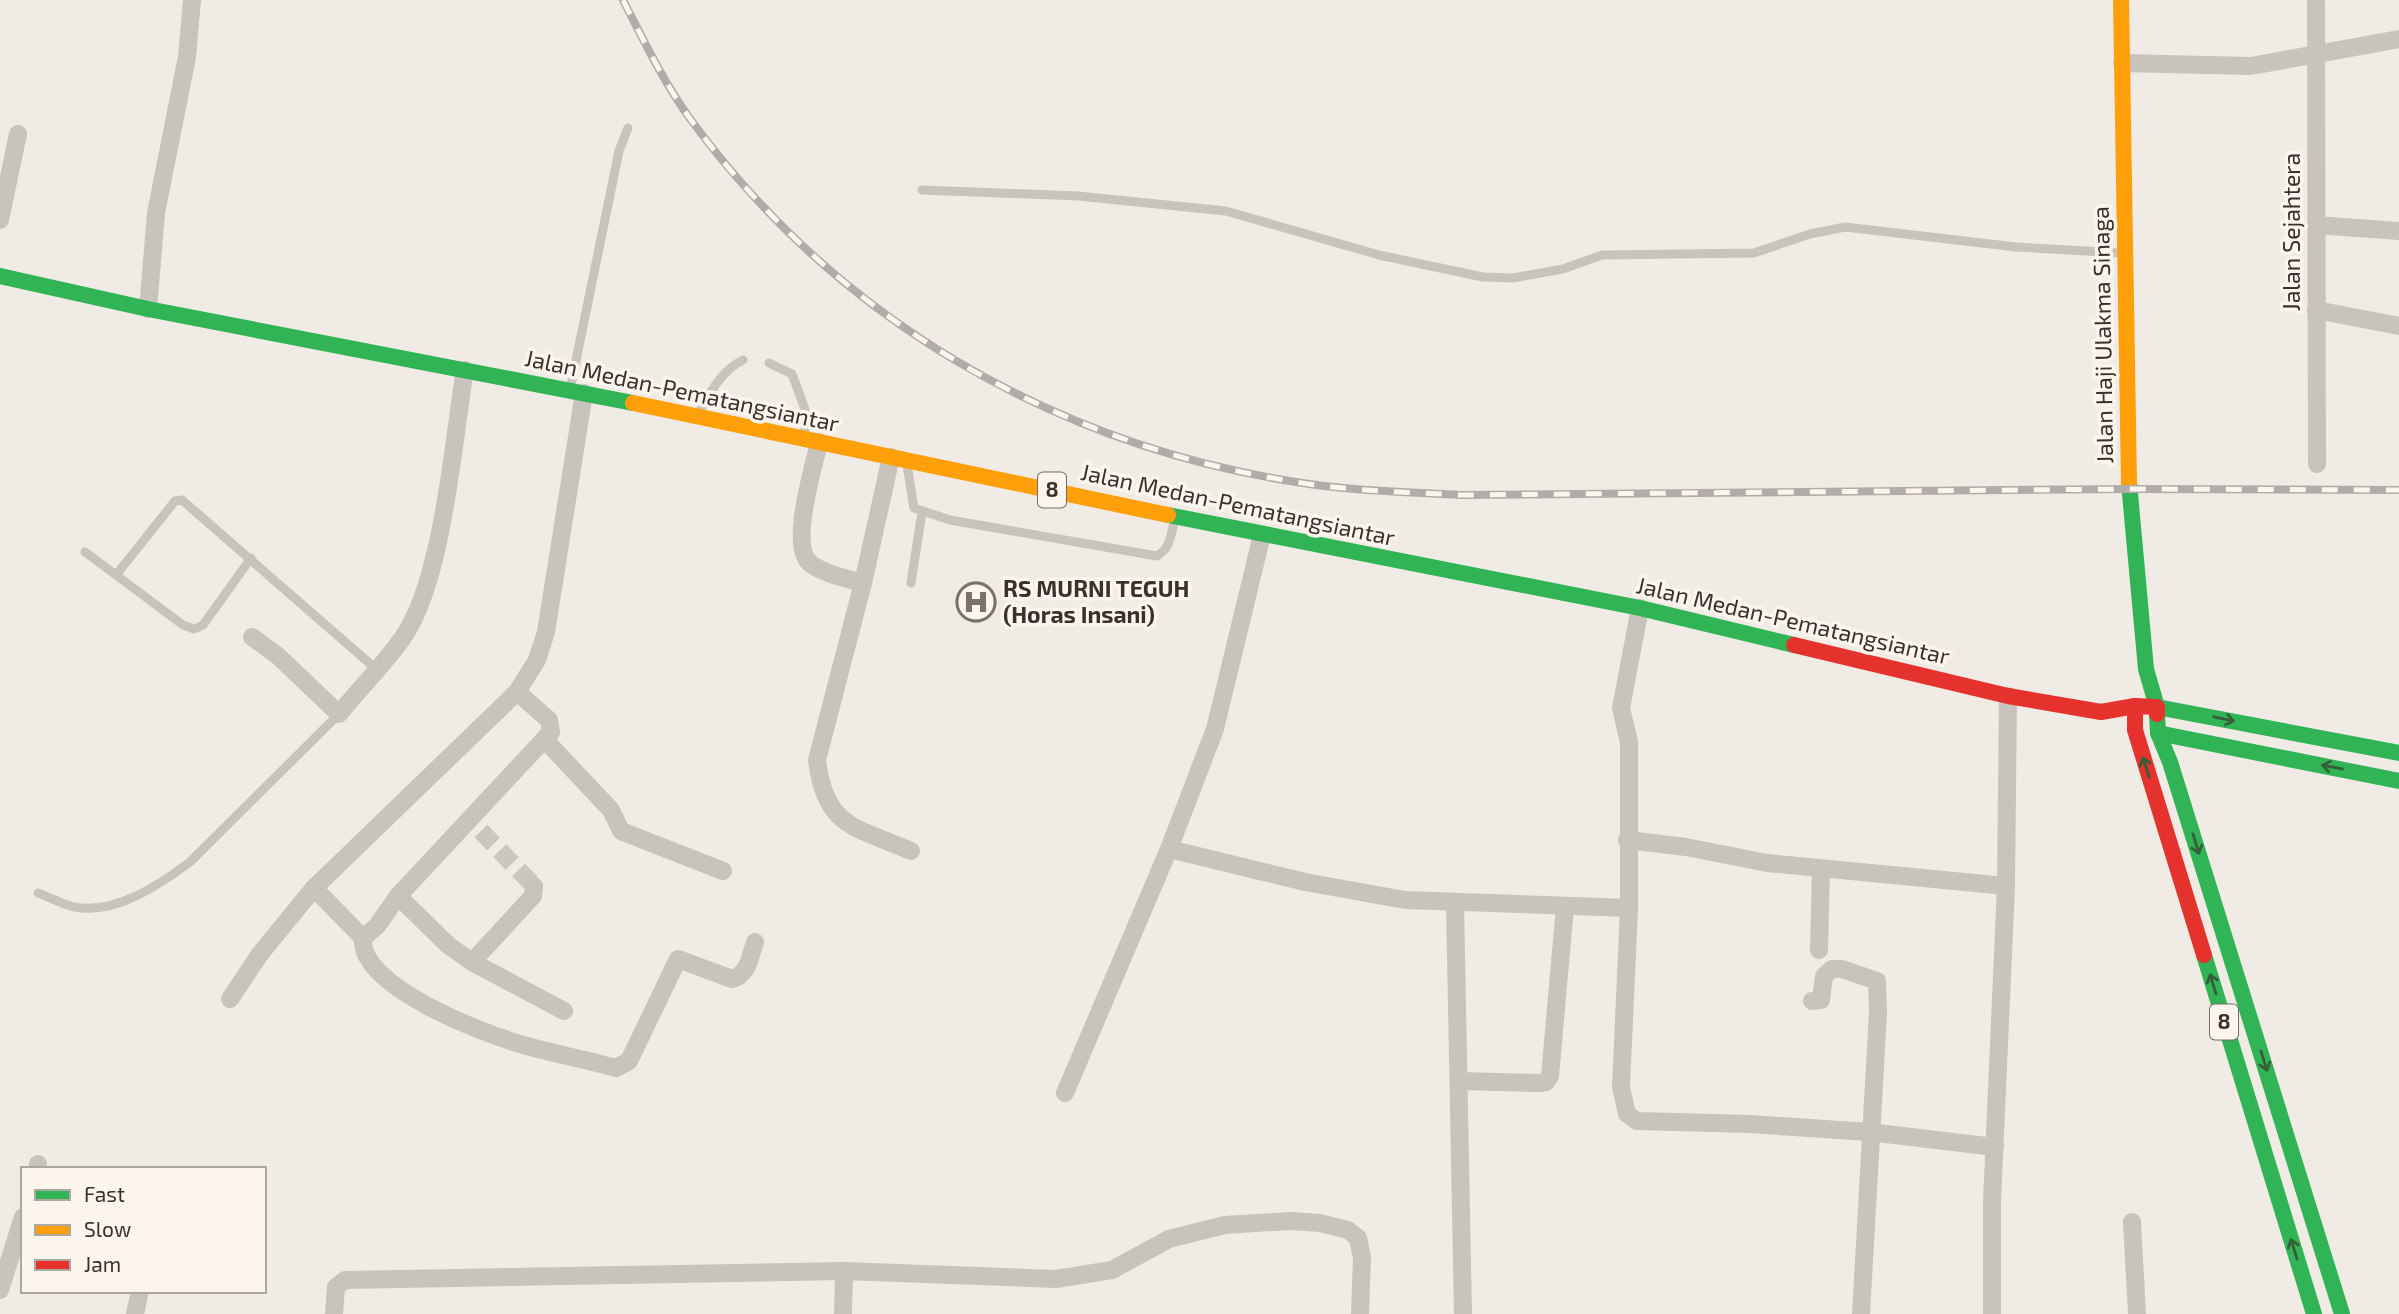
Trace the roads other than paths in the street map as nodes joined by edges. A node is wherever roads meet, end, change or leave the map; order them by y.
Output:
1 (192, 0) edge
2 (2121, 0) edge
3 (2316, 0) edge
4 (2399, 39) edge
5 (2316, 54) junction
6 (2122, 63) junction
7 (628, 128) dead end
8 (19, 134) dead end
9 (922, 190) dead end
10 (0, 220) edge
11 (2316, 225) junction
12 (2399, 231) edge
13 (2123, 253) junction
14 (0, 276) edge
15 (149, 309) junction
16 (2316, 310) junction
17 (2399, 326) edge
18 (743, 360) dead end
19 (769, 363) dead end
20 (465, 370) junction
21 (577, 391) junction
22 (696, 417) junction
23 (812, 441) junction
24 (899, 458) junction
25 (2317, 464) dead end
26 (922, 512) junction
27 (1176, 516) junction
28 (1262, 535) junction
29 (85, 552) dead end
30 (251, 558) junction
31 (116, 575) junction
32 (863, 583) junction
33 (911, 583) dead end
34 (1640, 608) junction
35 (252, 637) dead end
36 (375, 668) junction
37 (2146, 669) junction
38 (517, 692) junction
39 (2008, 696) junction
40 (2135, 706) junction
41 (2157, 707) junction
42 (2101, 712) junction
43 (339, 714) junction
44 (2135, 730) junction
45 (2158, 733) junction
46 (545, 741) junction
47 (2399, 753) edge
48 (2399, 781) edge
49 (1627, 840) junction
50 (1169, 849) junction
51 (911, 851) dead end
52 (1821, 869) junction
53 (723, 871) dead end
54 (534, 886) dead end
55 (2006, 886) junction
56 (314, 888) junction
57 (38, 893) dead end
58 (398, 896) junction
59 (1455, 904) junction
60 (1565, 907) junction
61 (1629, 908) junction
62 (363, 938) junction
63 (755, 942) dead end
64 (1819, 950) dead end
65 (472, 962) junction
66 (230, 999) dead end
67 (1812, 1001) dead end
68 (564, 1011) dead end
69 (1459, 1080) junction
70 (1065, 1093) dead end
71 (1869, 1132) junction
72 (1994, 1147) junction
73 (2132, 1222) dead end
74 (21, 1224) edge
75 (0, 1239) edge
76 (9, 1266) junction
77 (844, 1271) junction
78 (0, 1290) edge
79 (140, 1293) edge
80 (135, 1314) edge
81 (334, 1314) edge
82 (843, 1314) edge
83 (1360, 1314) edge
84 (1463, 1314) edge
85 (1861, 1314) edge
86 (1992, 1314) edge
87 (2137, 1314) edge
88 (2314, 1314) edge
89 (2342, 1314) edge

1 - 15 street
2 - 6 main road, Jalan Haji Ulakma Sinaga
3 - 5 street, Jalan Sejahtera
4 - 5 street
5 - 6 street
5 - 11 street, Jalan Sejahtera
6 - 13 main road, Jalan Haji Ulakma Sinaga
7 - 21 lane
8 - 10 street
9 - 13 lane
11 - 12 street
11 - 16 street, Jalan Sejahtera
13 - 37 main road, Jalan Haji Ulakma Sinaga
14 - 15 main road, Jalan Medan-Pematangsiantar / 8
15 - 20 main road, Jalan Medan-Pematangsiantar / 8
16 - 17 street
16 - 25 street, Jalan Sejahtera
18 - 22 lane
19 - 23 lane
20 - 21 main road, Jalan Medan-Pematangsiantar / 8
20 - 36 street
21 - 22 main road, Jalan Medan-Pematangsiantar / 8
21 - 38 street
22 - 23 main road, Jalan Medan-Pematangsiantar / 8
23 - 24 main road, Jalan Medan-Pematangsiantar / 8
23 - 32 street
24 - 26 lane
24 - 27 main road, Jalan Medan-Pematangsiantar / 8
24 - 32 street
26 - 27 lane
26 - 33 lane
27 - 28 main road, Jalan Medan-Pematangsiantar / 8
28 - 34 main road, Jalan Medan-Pematangsiantar / 8
28 - 50 street
29 - 31 lane
30 - 31 lane
30 - 31 lane
30 - 36 lane
32 - 51 street
34 - 39 main road, Jalan Medan-Pematangsiantar / 8
34 - 49 street
35 - 43 street
36 - 43 street
37 - 40 main road, Jalan Haji Ulakma Sinaga
37 - 41 main road, Jalan Haji Ulakma Sinaga
38 - 46 street
38 - 56 street
39 - 42 main road, Jalan Medan-Pematangsiantar / 8
39 - 55 street
40 - 41 main road, 8
40 - 42 main road, Jalan Medan-Pematangsiantar / 8
40 - 44 main road, Jalan Haji Ulakma Sinaga
41 - 45 main road, 8
41 -> 47 main road
42 - 44 main road, 8
43 - 57 lane
44 - 45 main road
88 -> 44 main road, 8
48 -> 45 main road
45 -> 89 main road, 8
46 - 53 street
46 - 58 street
49 - 52 street
49 - 61 street
50 - 59 street
50 - 70 street
52 - 55 street
52 - 64 street
54 - 65 street
55 - 72 street
56 - 62 street
56 - 66 street
58 - 62 street
58 - 65 street
59 - 60 street
59 - 69 street
60 - 61 street
60 - 69 street
61 - 71 street
62 - 63 street
65 - 68 street
67 - 71 street
69 - 84 street
71 - 72 street
71 - 85 street
72 - 86 street
73 - 87 street
74 - 76 street
75 - 76 street
76 - 78 street
77 - 81 street
77 - 82 street
77 - 83 street
79 - 80 street

